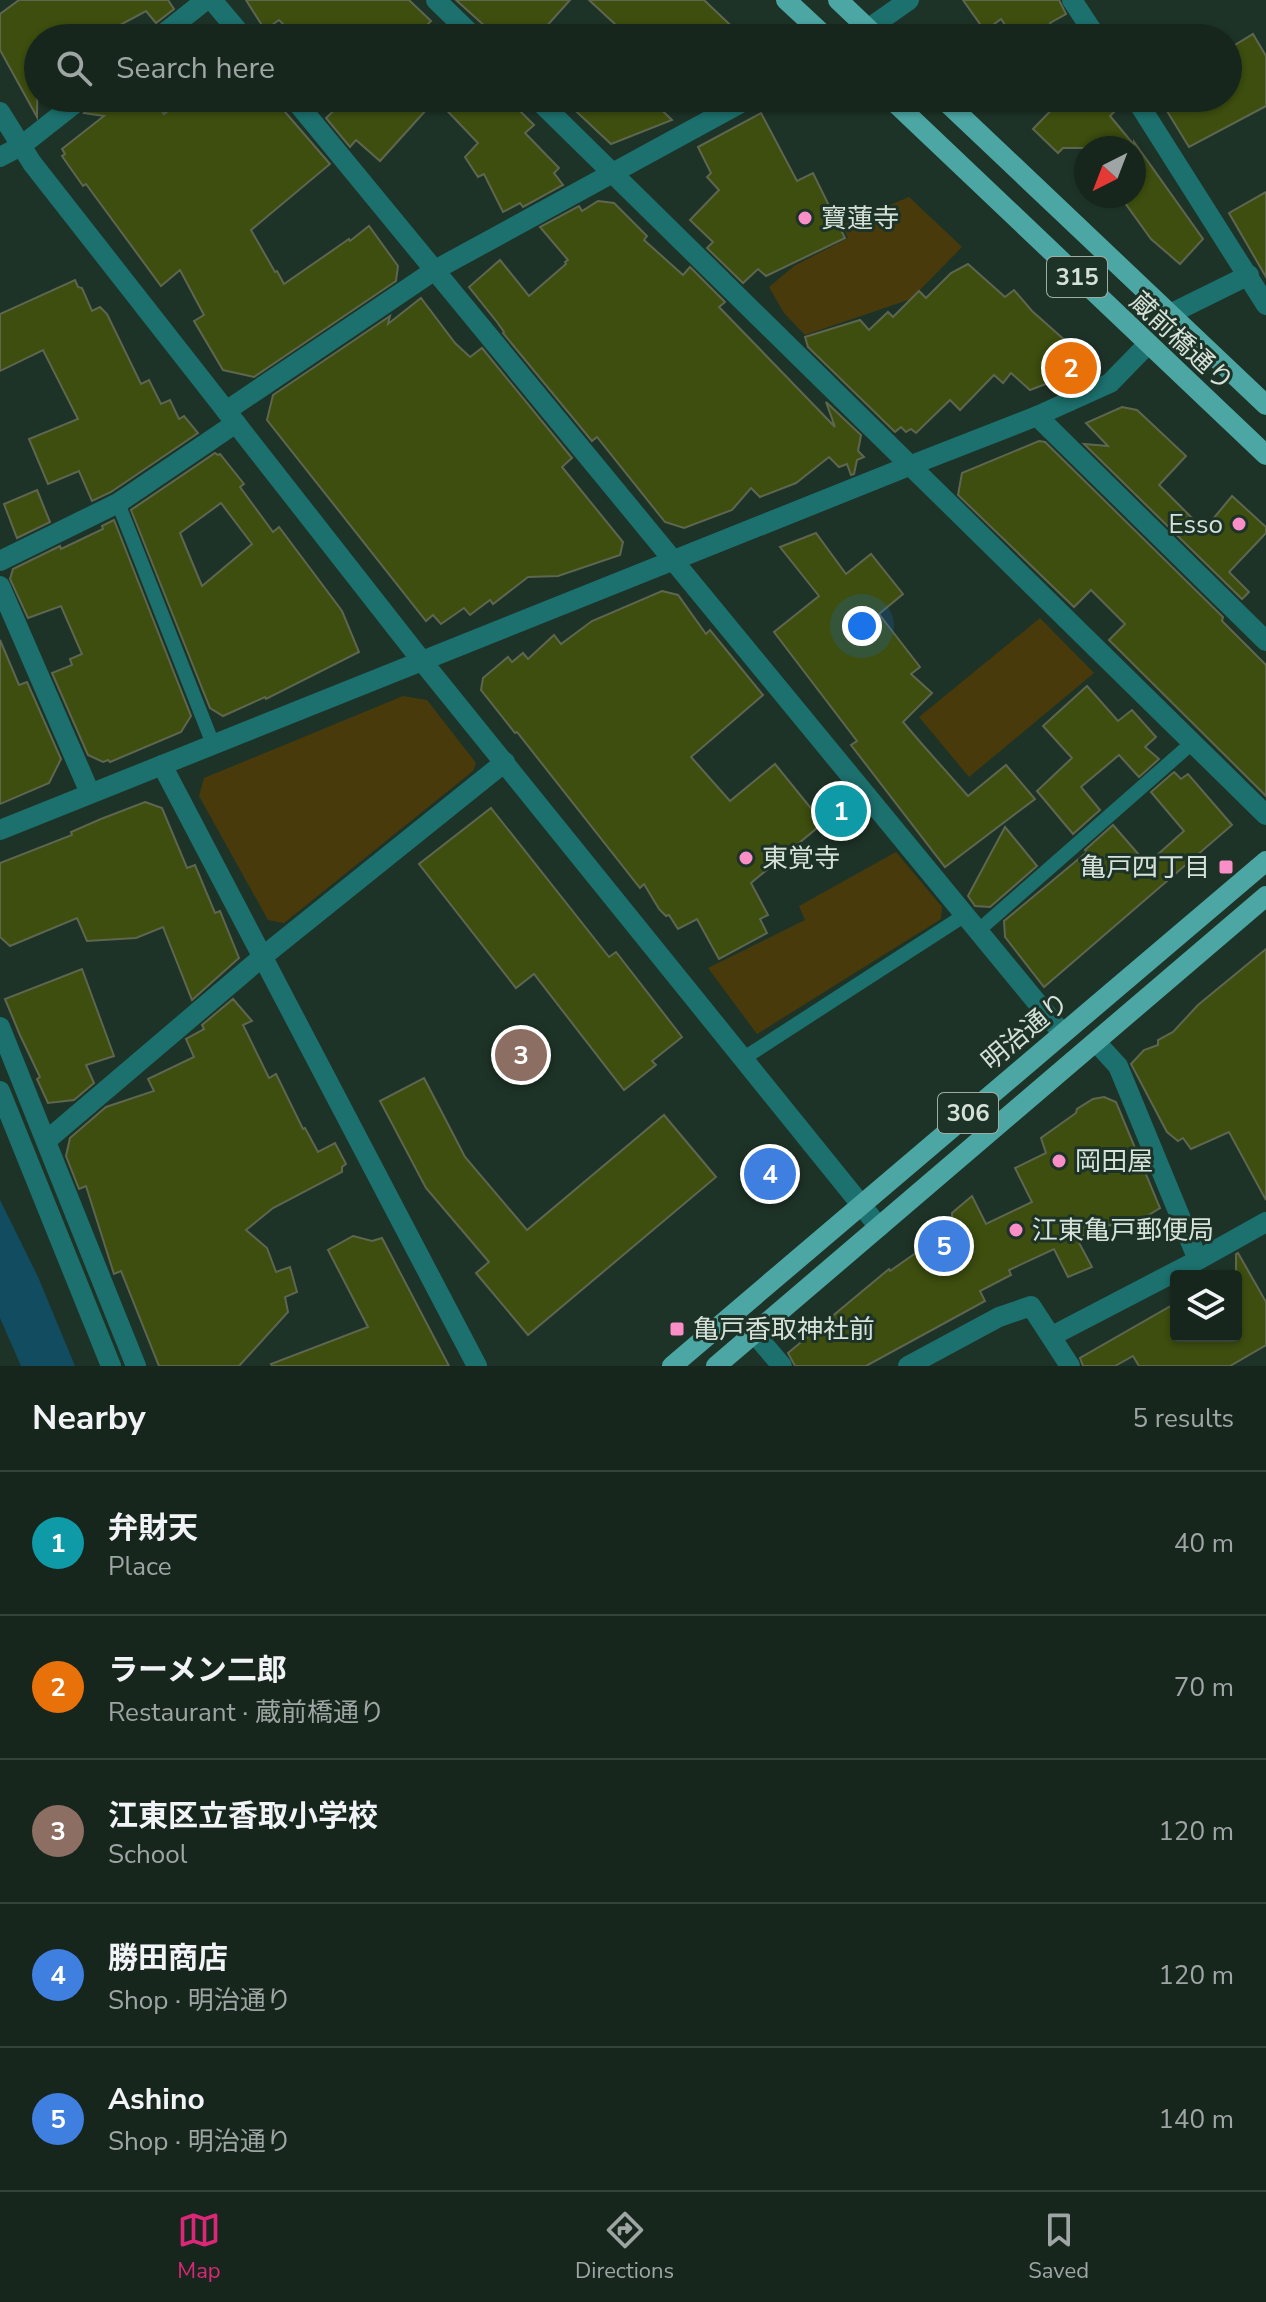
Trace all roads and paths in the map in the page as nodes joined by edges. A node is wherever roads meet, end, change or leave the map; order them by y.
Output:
1 (206, 0) edge
2 (212, 0) edge
3 (436, 0) edge
4 (786, 0) edge
5 (838, 0) edge
6 (909, 0) edge
7 (1072, 0) edge
8 (176, 24) edge
9 (232, 24) edge
10 (461, 24) edge
11 (812, 24) edge
12 (858, 24) edge
13 (880, 24) edge
14 (1088, 24) edge
15 (0, 112) edge
16 (64, 112) edge
17 (305, 112) edge
18 (550, 112) edge
19 (724, 112) edge
20 (905, 112) edge
21 (957, 112) edge
22 (1144, 112) edge
23 (21, 146) junction
24 (0, 157) edge
25 (613, 173) junction
26 (435, 270) junction
27 (1249, 275) junction
28 (1266, 305) edge
29 (1170, 314) junction
30 (1148, 344) junction
31 (1266, 405) edge
32 (1037, 416) junction
33 (231, 417) junction
34 (1266, 455) edge
35 (909, 466) junction
36 (118, 503) junction
37 (673, 560) junction
38 (0, 561) edge
39 (0, 586) edge
40 (1266, 641) edge
41 (422, 661) junction
42 (1192, 743) junction
43 (213, 744) junction
44 (505, 762) junction
45 (162, 765) junction
46 (90, 793) junction
47 (1266, 815) edge
48 (0, 830) edge
49 (1266, 861) edge
50 (1266, 896) edge
51 (972, 922) junction
52 (261, 958) junction
53 (0, 1027) edge
54 (1062, 1033) junction
55 (1096, 1042) junction
56 (744, 1058) junction
57 (0, 1091) edge
58 (46, 1141) junction
59 (860, 1204) junction
60 (1266, 1222) edge
61 (879, 1227) junction
62 (1198, 1260) junction
63 (754, 1333) junction
64 (1052, 1336) junction
65 (111, 1366) edge
66 (136, 1366) edge
67 (477, 1366) edge
68 (672, 1366) edge
69 (716, 1366) edge
70 (782, 1366) edge
71 (908, 1366) edge
72 (1070, 1366) edge

1 - 8 street
2 - 9 street
3 - 10 street
4 - 11 main road
5 - 12 main road
6 - 13 street
7 - 14 street
15 - 23 street
16 - 23 street
17 - 26 street
18 - 25 street
19 - 25 street
20 - 30 main road, 蔵前橋通り / 315
21 - 29 main road, 蔵前橋通り / 315
22 - 27 street
23 - 24 street
23 - 33 street
25 - 26 street
25 - 35 street
26 - 33 street
26 - 37 street
27 - 28 street
27 - 29 street
29 - 31 main road, 蔵前橋通り / 315
30 - 32 street
30 - 34 main road, 蔵前橋通り / 315
32 - 35 street
32 - 40 street
33 - 36 street
33 - 41 street
35 - 37 street
35 - 42 street
36 - 38 street
36 - 43 lane
37 - 41 street
37 - 51 street
39 - 46 street
41 - 43 street
41 - 44 street
42 - 47 street
42 - 51 lane
43 - 45 street
44 - 52 street
44 - 56 street
45 - 46 street
45 - 52 street
46 - 48 street
49 - 54 main road, 明治通り / 306
50 - 55 main road, 明治通り / 306
51 - 54 street
51 - 56 lane
52 - 58 street
52 - 67 street
53 - 58 street
54 - 59 main road, 明治通り / 306
55 - 61 main road, 明治通り / 306
55 - 62 street
56 - 59 street
57 - 65 street
58 - 66 street
59 - 61 street
59 - 68 main road, 明治通り / 306
60 - 62 street
61 - 63 main road, 明治通り / 306
62 - 64 street
63 - 69 main road, 明治通り / 306
63 - 70 street
64 - 71 street
64 - 72 street

